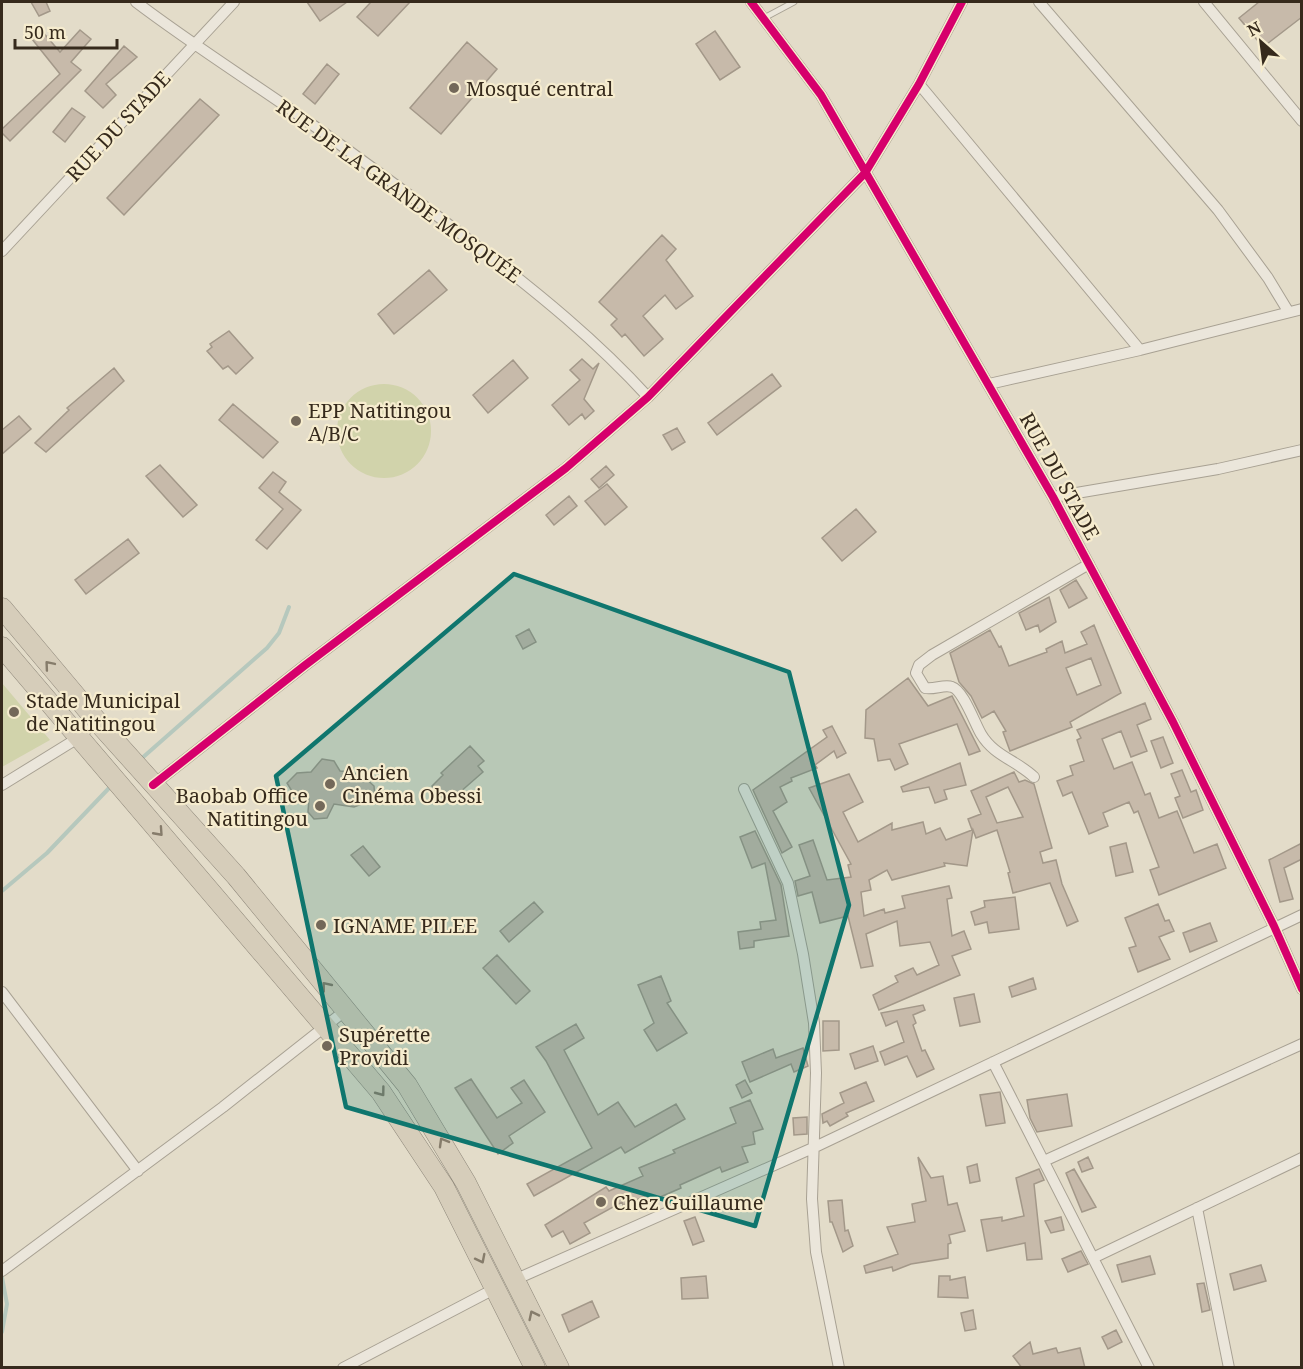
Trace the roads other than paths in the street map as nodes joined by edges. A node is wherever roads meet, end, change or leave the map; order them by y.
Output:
1 (136, 2) edge
2 (234, 2) edge
3 (751, 2) edge
4 (794, 2) edge
5 (962, 2) edge
6 (1039, 2) edge
7 (1203, 2) edge
8 (763, 19) junction
9 (193, 45) junction
10 (919, 84) junction
11 (1302, 121) edge
12 (865, 173) junction
13 (2, 251) edge
14 (1302, 309) edge
15 (1288, 311) junction
16 (1140, 350) junction
17 (989, 384) junction
18 (648, 397) junction
19 (1302, 450) edge
20 (1053, 497) junction
21 (1089, 564) junction
22 (2, 608) edge
23 (2, 647) edge
24 (96, 720) junction
25 (78, 738) junction
26 (141, 771) junction
27 (1034, 777) dead end
28 (2, 785) edge
29 (744, 789) dead end
30 (236, 876) junction
31 (214, 894) junction
32 (1302, 915) edge
33 (1274, 926) junction
34 (1302, 989) edge
35 (2, 993) edge
36 (346, 1010) junction
37 (324, 1025) junction
38 (1302, 1044) edge
39 (993, 1062) junction
40 (815, 1147) junction
41 (1302, 1158) edge
42 (1044, 1161) junction
43 (138, 1171) junction
44 (1197, 1208) junction
45 (1095, 1257) junction
46 (2, 1271) edge
47 (515, 1279) junction
48 (495, 1288) junction
49 (344, 1368) edge
50 (535, 1368) edge
51 (559, 1368) edge
52 (839, 1368) edge
53 (1149, 1368) edge
54 (1229, 1368) edge

1 - 9 street, RUE DE LA GRANDE MOSQUÉE
2 - 9 street, RUE DU STADE
3 - 8 street, RUE DU STADE
4 - 8 lane
5 - 10 street
6 - 15 street
7 - 11 street
8 - 12 street, RUE DU STADE
9 - 13 street, RUE DU STADE
9 - 18 street, RUE DE LA GRANDE MOSQUÉE
10 - 12 street
10 - 16 street
12 - 17 street, RUE DU STADE
12 - 18 street
14 - 15 street
15 - 16 street
16 - 17 street
17 - 20 street, RUE DU STADE
18 - 26 street
19 - 20 street
20 - 21 street, RUE DU STADE
21 - 27 street
21 - 33 street, RUE DU STADE
24 -> 22 highway
23 - 25 highway
24 - 25 street
24 - 26 highway
25 - 28 street
25 -> 31 highway
26 - 30 highway
29 - 40 street
30 - 31 highway
36 -> 30 highway
31 - 37 highway
32 - 33 street
33 - 34 street, RUE DU STADE
33 - 39 street
35 - 43 street
36 - 37 street
47 -> 36 highway
37 - 43 street
37 -> 48 highway
38 - 42 street
39 - 40 street
39 - 42 street
40 - 47 street
40 - 52 street
41 - 44 street
42 - 45 street
43 - 46 street
44 - 45 street
44 - 54 street
45 - 53 street
47 - 48 street
51 -> 47 highway
48 - 49 street
48 - 50 highway

